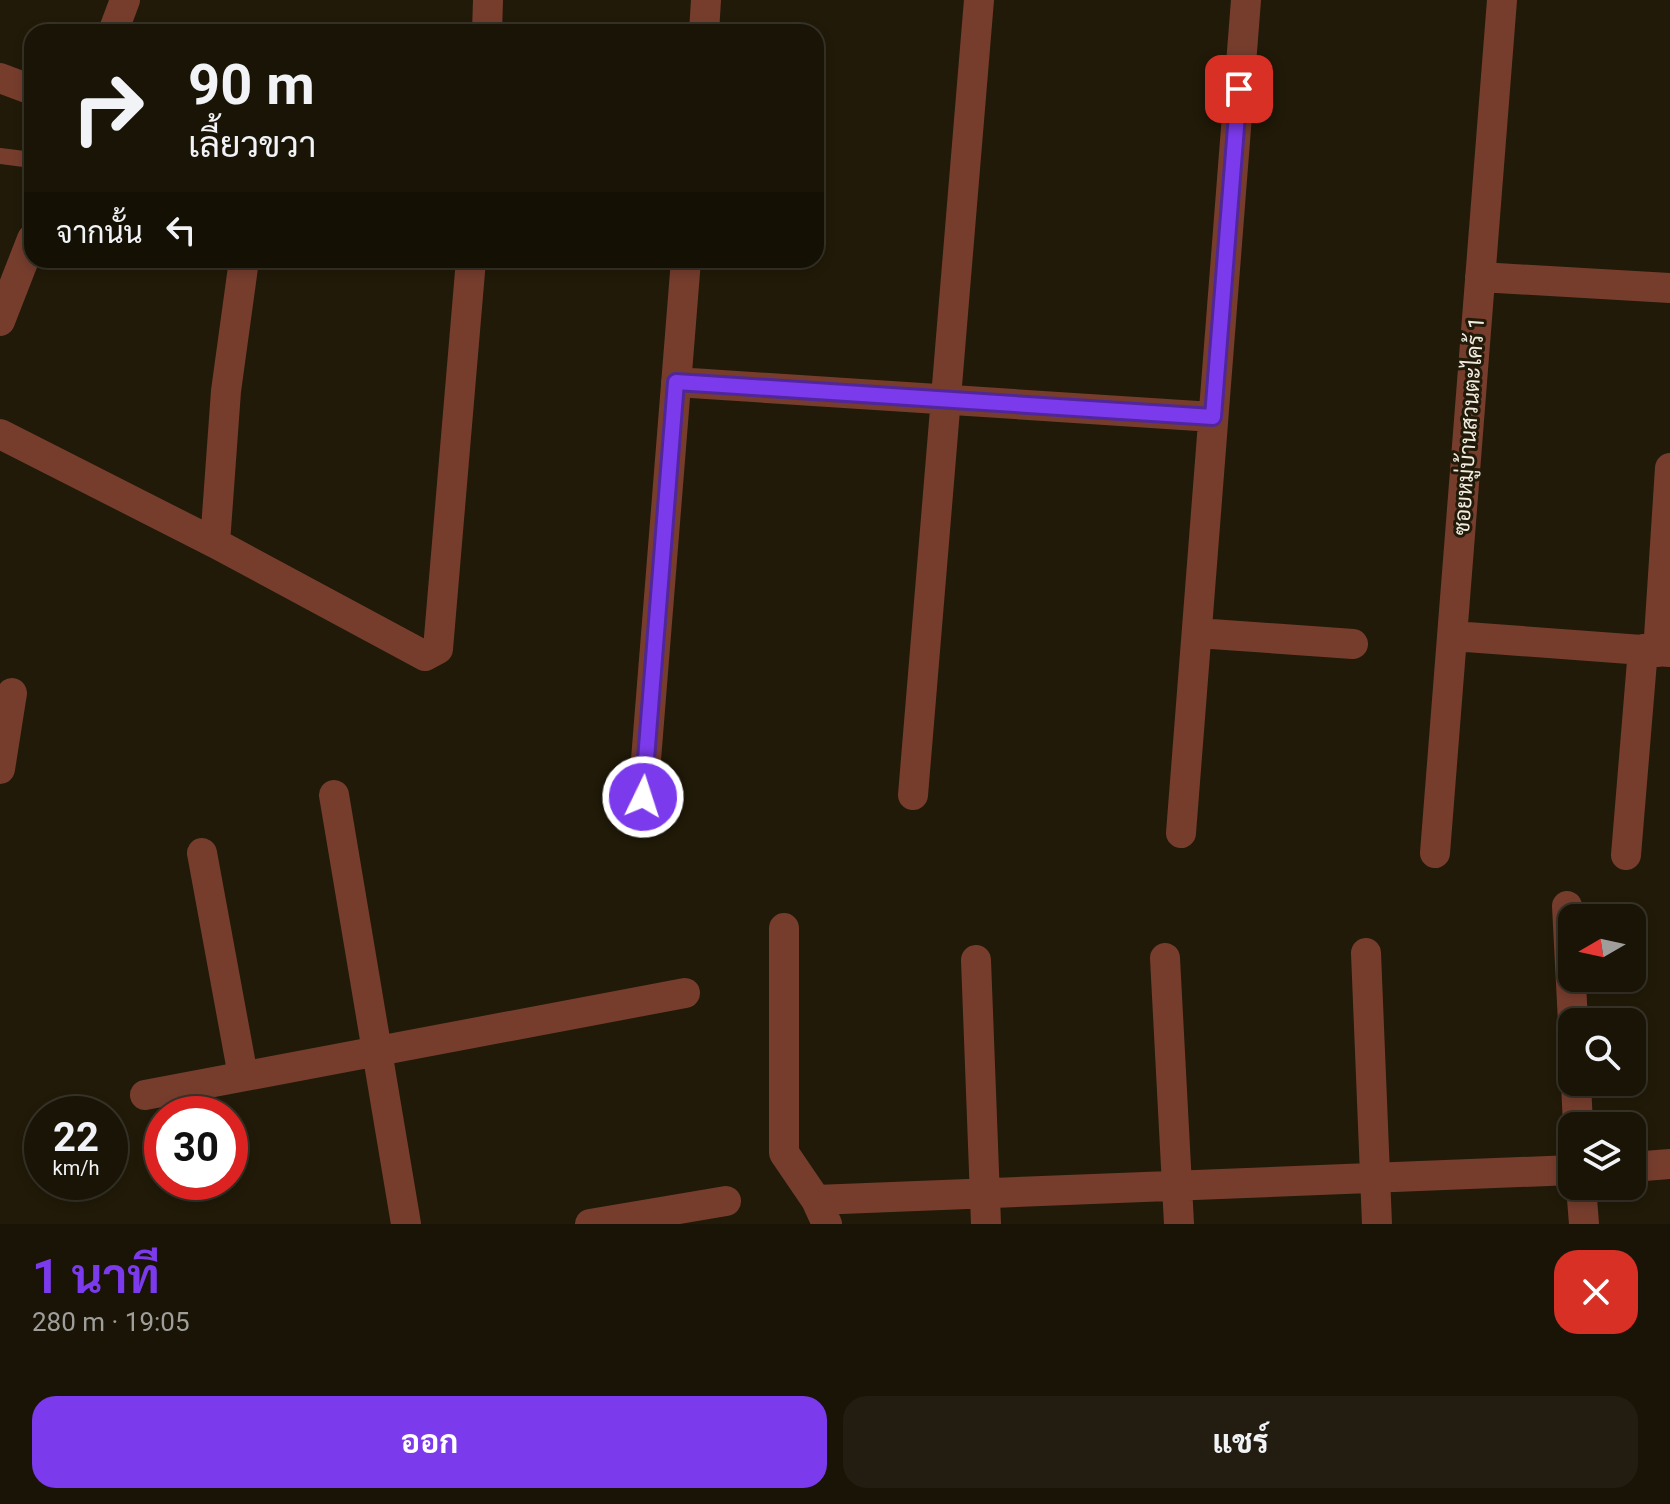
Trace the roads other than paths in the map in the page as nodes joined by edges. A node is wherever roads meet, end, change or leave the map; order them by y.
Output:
1 (125, 0) edge
2 (488, 0) edge
3 (706, 0) edge
4 (979, 0) edge
5 (1246, 0) edge
6 (1502, 0) edge
7 (116, 24) edge
8 (487, 24) edge
9 (704, 24) edge
10 (0, 78) edge
11 (24, 87) edge
12 (0, 156) edge
13 (24, 159) edge
14 (24, 260) edge
15 (243, 268) edge
16 (470, 268) edge
17 (685, 268) edge
18 (1480, 277) junction
19 (1670, 288) edge
20 (0, 321) edge
21 (676, 382) junction
22 (946, 400) junction
23 (1213, 417) junction
24 (0, 434) edge
25 (1670, 468) edge
26 (215, 543) junction
27 (1197, 633) junction
28 (1453, 636) junction
29 (1353, 644) dead end
30 (1657, 651) edge
31 (12, 693) dead end
32 (0, 769) edge
33 (334, 795) dead end
34 (913, 795) dead end
35 (643, 797) dead end
36 (1181, 833) dead end
37 (202, 853) dead end
38 (1435, 853) dead end
39 (1626, 855) dead end
40 (784, 928) dead end
41 (1366, 953) dead end
42 (1165, 958) dead end
43 (976, 960) dead end
44 (685, 993) dead end
45 (375, 1051) junction
46 (243, 1076) junction
47 (145, 1095) dead end
48 (1670, 1164) edge
49 (1646, 1166) edge
50 (1558, 1171) edge
51 (1375, 1178) junction
52 (1177, 1185) junction
53 (984, 1193) junction
54 (1582, 1200) edge
55 (726, 1201) dead end
56 (821, 1212) edge
57 (406, 1224) edge
58 (590, 1224) edge
59 (986, 1224) edge
60 (1179, 1224) edge
61 (1377, 1224) edge
62 (1584, 1224) edge

1 - 7 street
2 - 8 street
3 - 9 street
4 - 22 street
5 - 23 street
6 - 18 street, ซอยหมู่บ้านสวนตะไคร้ 1
10 - 11 street
12 - 13 lane
14 - 20 street
15 - 26 street
16 - 26 street
17 - 21 street
18 - 19 street
18 - 28 street, ซอยหมู่บ้านสวนตะไคร้ 1
21 - 22 street
21 - 35 street
22 - 23 street
22 - 34 street
23 - 27 street
24 - 26 street
25 - 30 street
27 - 29 street
27 - 36 street
28 - 30 street
28 - 38 street, ซอยหมู่บ้านสวนตะไคร้ 1
30 - 39 street
31 - 32 street
33 - 45 street
37 - 46 street
40 - 56 street
41 - 51 street
42 - 52 street
43 - 53 street
44 - 45 street
45 - 46 street
45 - 57 street
46 - 47 street
48 - 49 street
50 - 51 street
51 - 52 street
51 - 61 street
52 - 53 street
52 - 60 street
53 - 56 street
53 - 59 street
54 - 62 street
55 - 58 street

